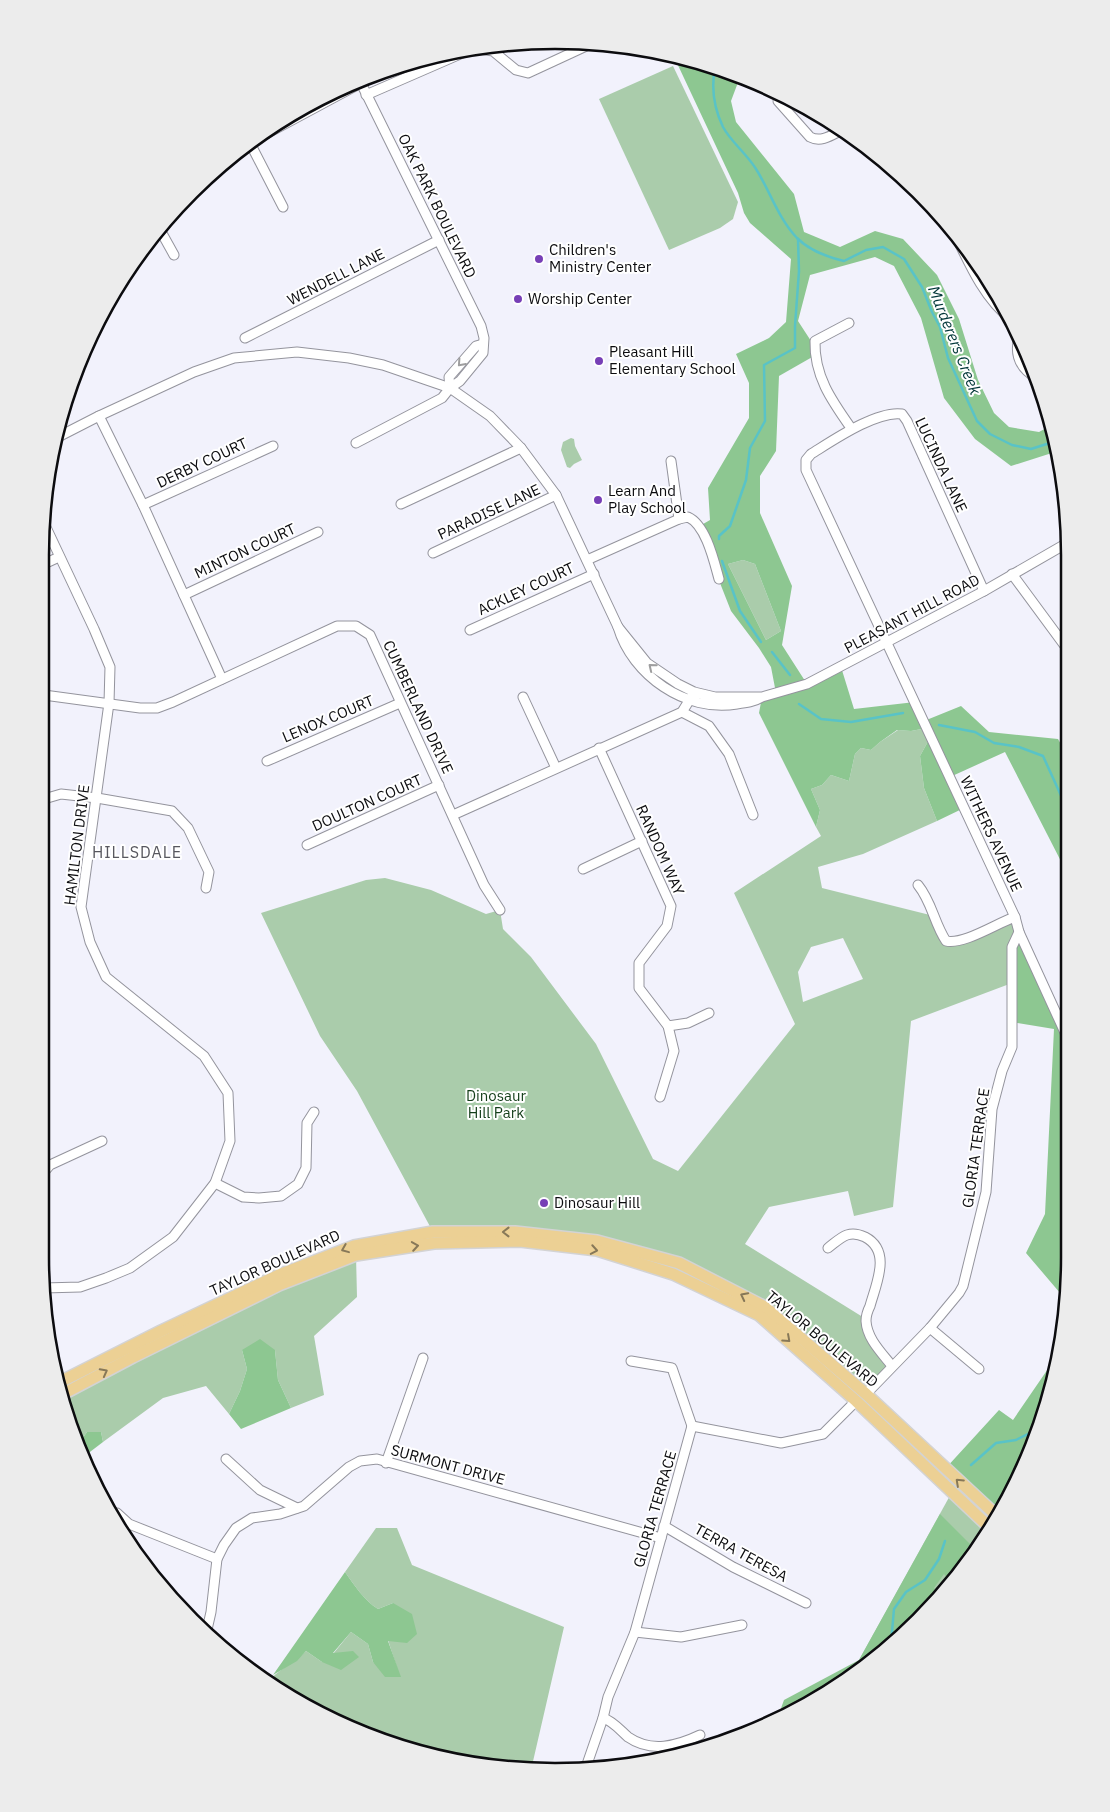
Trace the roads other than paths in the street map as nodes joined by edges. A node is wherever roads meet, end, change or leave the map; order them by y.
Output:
1 (579, 50) edge
2 (498, 52) edge
3 (444, 61) edge
4 (362, 87) edge
5 (366, 95) junction
6 (778, 101) dead end
7 (835, 133) edge
8 (253, 149) edge
9 (283, 207) dead end
10 (163, 235) edge
11 (439, 240) junction
12 (174, 255) dead end
13 (849, 323) dead end
14 (245, 338) dead end
15 (1016, 347) edge
16 (1026, 369) edge
17 (450, 388) junction
18 (98, 416) junction
19 (852, 428) junction
20 (63, 434) edge
21 (356, 443) dead end
22 (273, 446) dead end
23 (521, 448) junction
24 (671, 462) dead end
25 (556, 495) junction
26 (401, 504) dead end
27 (143, 505) junction
28 (679, 519) junction
29 (318, 532) dead end
30 (50, 536) edge
31 (1061, 547) edge
32 (433, 553) dead end
33 (59, 557) junction
34 (587, 560) junction
35 (49, 562) edge
36 (594, 574) junction
37 (1012, 574) junction
38 (719, 579) dead end
39 (984, 591) junction
40 (184, 595) junction
41 (618, 627) junction
42 (470, 630) dead end
43 (1061, 640) edge
44 (888, 643) junction
45 (222, 679) junction
46 (694, 692) junction
47 (49, 696) edge
48 (522, 697) dead end
49 (762, 697) junction
50 (690, 701) junction
51 (110, 702) junction
52 (400, 703) junction
53 (682, 712) junction
54 (599, 748) junction
55 (267, 761) dead end
56 (556, 768) junction
57 (439, 785) junction
58 (49, 798) edge
59 (97, 798) junction
60 (453, 815) junction
61 (753, 815) dead end
62 (642, 841) junction
63 (307, 845) dead end
64 (583, 869) dead end
65 (918, 885) dead end
66 (206, 888) dead end
67 (500, 910) dead end
68 (1015, 917) junction
69 (1019, 932) junction
70 (709, 1013) dead end
71 (1061, 1024) edge
72 (668, 1026) junction
73 (660, 1096) dead end
74 (314, 1112) dead end
75 (102, 1140) dead end
76 (49, 1166) edge
77 (215, 1183) junction
78 (828, 1248) dead end
79 (50, 1288) edge
80 (930, 1328) junction
81 (423, 1358) dead end
82 (631, 1361) dead end
83 (892, 1366) junction
84 (979, 1369) dead end
85 (64, 1380) edge
86 (67, 1392) edge
87 (866, 1394) junction
88 (856, 1401) junction
89 (692, 1426) junction
90 (226, 1459) dead end
91 (386, 1463) junction
92 (297, 1508) junction
93 (992, 1511) edge
94 (121, 1517) edge
95 (985, 1523) edge
96 (664, 1526) junction
97 (660, 1538) junction
98 (217, 1559) junction
99 (806, 1603) dead end
100 (742, 1624) dead end
101 (208, 1625) edge
102 (635, 1632) junction
103 (603, 1718) junction
104 (700, 1735) dead end
105 (588, 1762) edge

1 - 2 street
3 - 5 street
4 - 5 street, OAK PARK BOULEVARD
5 - 11 street, OAK PARK BOULEVARD
6 - 7 street
8 - 9 street
10 - 12 street
11 - 14 street, WENDELL LANE
11 - 17 street, OAK PARK BOULEVARD
13 - 19 street
15 - 16 street
17 - 18 street, PLEASANT HILL ROAD
17 - 21 street
17 - 23 street, PLEASANT HILL ROAD
18 - 20 street, PLEASANT HILL ROAD
18 - 27 street
19 - 39 street, LUCINDA LANE
19 - 44 street, LUCINDA LANE
22 - 27 street, DERBY COURT
23 - 25 street, PLEASANT HILL ROAD
23 - 26 street
24 - 28 street
25 - 32 street, PARADISE LANE
25 - 34 street, PLEASANT HILL ROAD
27 - 40 street
28 - 34 street
28 - 38 street
29 - 40 street, MINTON COURT
30 - 33 street, HAMILTON DRIVE
31 - 37 street, PLEASANT HILL ROAD
33 - 35 street
33 - 51 street, HAMILTON DRIVE
34 - 36 street, PLEASANT HILL ROAD
36 - 41 street, PLEASANT HILL ROAD
36 - 42 street, ACKLEY COURT
37 - 39 street, PLEASANT HILL ROAD
37 - 43 street
39 - 44 street, PLEASANT HILL ROAD
40 - 45 street
46 -> 41 street, PLEASANT HILL ROAD
41 - 50 street, PLEASANT HILL ROAD
44 - 49 street, PLEASANT HILL ROAD
44 - 68 street, WITHERS AVENUE
45 - 51 street, CUMBERLAND DRIVE
45 - 52 street, CUMBERLAND DRIVE
46 - 49 street, PLEASANT HILL ROAD
46 - 50 street
47 - 51 street, CUMBERLAND DRIVE
48 - 56 street
49 - 50 street, PLEASANT HILL ROAD
50 - 53 street
51 - 59 street, HAMILTON DRIVE
52 - 55 street, LENOX COURT
52 - 57 street, CUMBERLAND DRIVE
53 - 54 street
53 - 61 street
54 - 56 street
54 - 62 street, RANDOM WAY
56 - 60 street
57 - 60 street, CUMBERLAND DRIVE
57 - 63 street, DOULTON COURT
58 - 59 street
59 - 66 street
59 - 77 street, HAMILTON DRIVE
60 - 67 street, CUMBERLAND DRIVE
62 - 64 street
62 - 72 street, RANDOM WAY
65 - 68 street
68 - 69 street, WITHERS AVENUE
69 - 71 street, WITHERS AVENUE
69 - 80 street, GLORIA TERRACE
70 - 72 street
72 - 73 street, RANDOM WAY
74 - 77 street
75 - 76 street
77 - 79 street, HAMILTON DRIVE
78 - 83 street
80 - 83 street, GLORIA TERRACE
80 - 84 street
81 - 91 street
82 - 89 street
83 - 87 street, GLORIA TERRACE
87 -> 85 main road, TAYLOR BOULEVARD
86 -> 88 main road, TAYLOR BOULEVARD
93 -> 87 main road, TAYLOR BOULEVARD
88 - 89 street
88 - 95 main road, TAYLOR BOULEVARD
89 - 96 street, GLORIA TERRACE
90 - 92 street
91 - 92 street, SURMONT DRIVE
91 - 97 street, SURMONT DRIVE
92 - 98 street, SURMONT DRIVE
94 - 98 street
96 - 97 street, GLORIA TERRACE
96 - 99 street, TERRA TERESA
97 - 102 street, GLORIA TERRACE
98 - 101 street, SURMONT DRIVE
100 - 102 street
102 - 103 street, GLORIA TERRACE
103 - 104 street
103 - 105 street, GLORIA TERRACE

